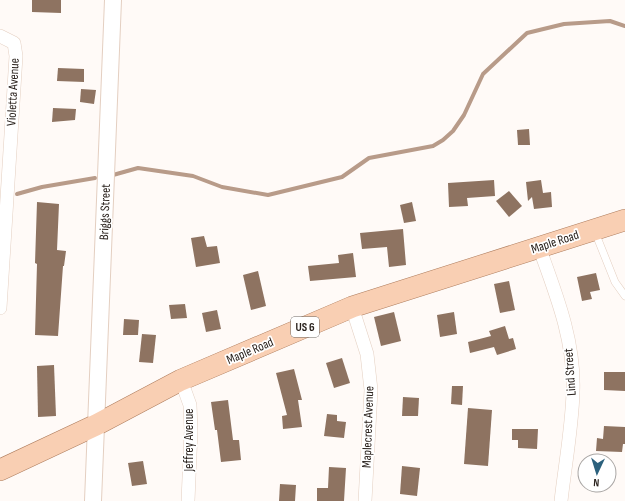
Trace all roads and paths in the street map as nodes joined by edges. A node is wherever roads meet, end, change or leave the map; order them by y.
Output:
1 (113, 0) edge
2 (0, 36) edge
3 (625, 220) edge
4 (594, 230) junction
5 (539, 247) junction
6 (625, 296) edge
7 (352, 307) junction
8 (0, 308) edge
9 (181, 380) junction
10 (96, 425) junction
11 (0, 470) edge
12 (93, 501) edge
13 (188, 501) edge
14 (364, 501) edge
15 (561, 501) edge

1 - 10 street, Briggs Street
2 - 8 street, Violetta Avenue
3 - 4 main road, Maple Road / US 6
4 - 5 main road, Maple Road / US 6
4 - 6 lane
5 - 7 main road, Maple Road / US 6
5 - 15 street, Lind Street
7 - 9 main road, Maple Road / US 6
7 - 14 street, Maplecrest Avenue
9 - 10 main road, Maple Road / US 6
9 - 13 street, Jeffrey Avenue
10 - 11 main road, Maple Road / US 6
10 - 12 street, Briggs Street

